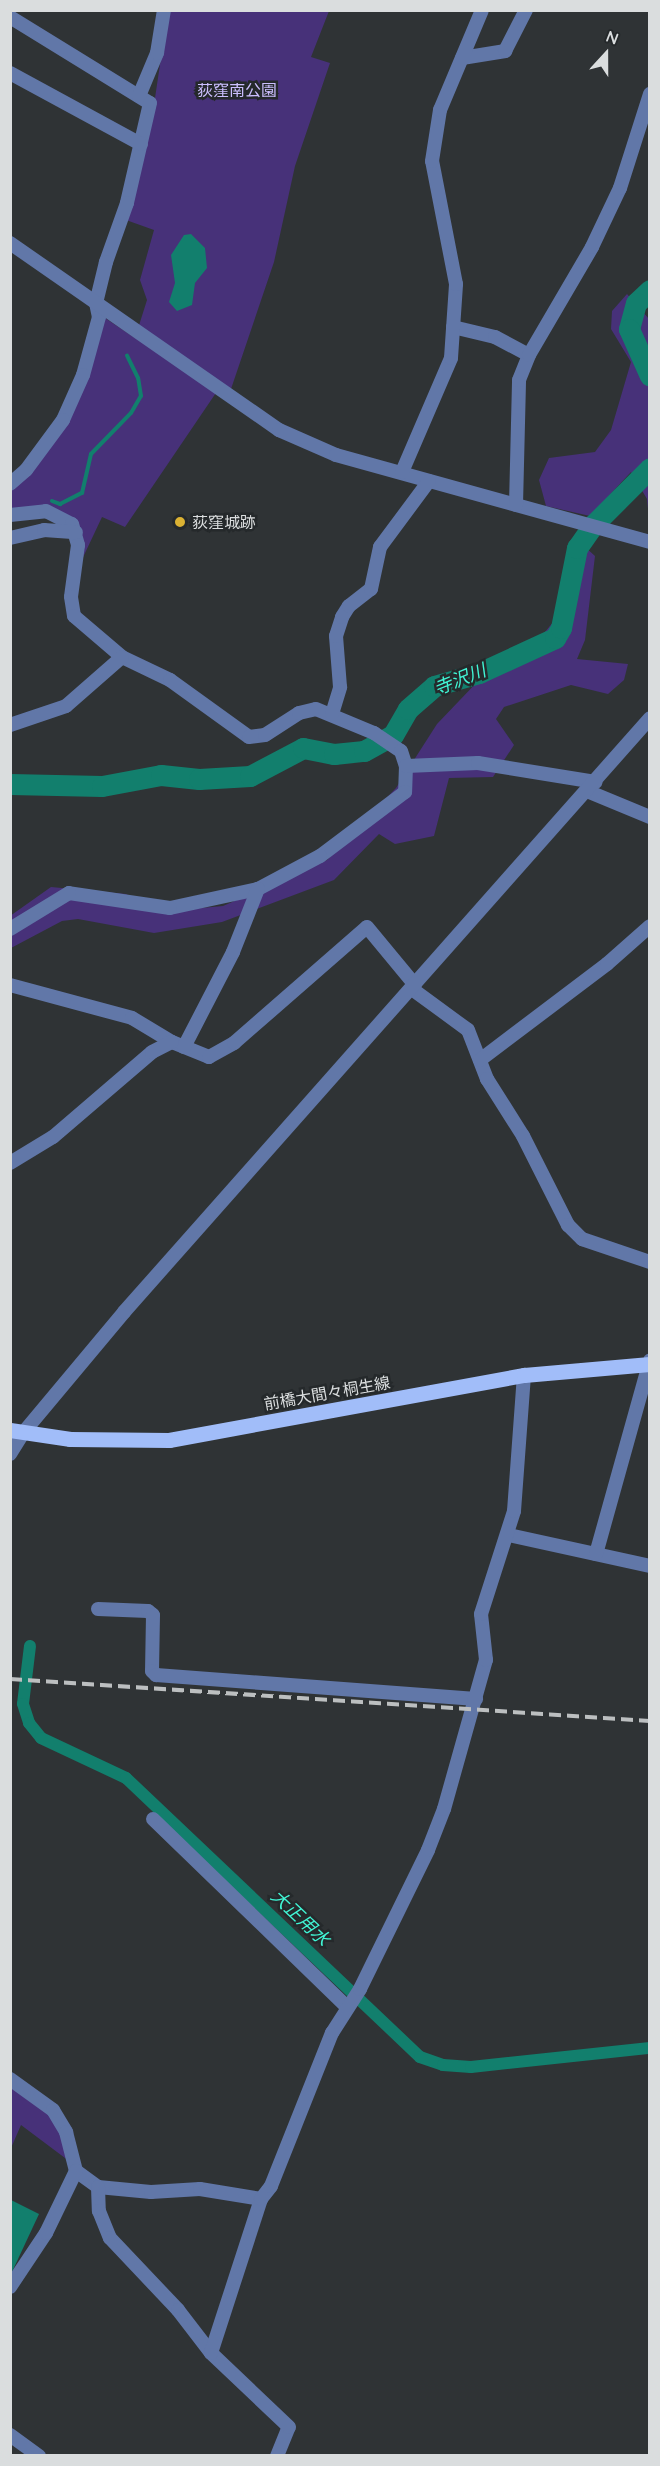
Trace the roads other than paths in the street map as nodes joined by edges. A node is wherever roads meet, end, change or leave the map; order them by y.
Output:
1 (164, 10) edge
2 (482, 10) edge
3 (526, 10) edge
4 (10, 17) edge
5 (462, 58) junction
6 (10, 73) edge
7 (650, 94) edge
8 (139, 96) junction
9 (141, 144) junction
10 (10, 243) edge
11 (96, 303) junction
12 (453, 327) junction
13 (529, 355) junction
14 (402, 472) junction
15 (429, 482) junction
16 (10, 484) edge
17 (516, 505) junction
18 (10, 515) edge
19 (76, 532) junction
20 (10, 538) edge
21 (650, 542) edge
22 (122, 657) junction
23 (332, 714) junction
24 (650, 718) edge
25 (10, 725) edge
26 (406, 766) junction
27 (591, 786) junction
28 (650, 817) edge
29 (258, 889) junction
30 (650, 926) edge
31 (10, 929) edge
32 (10, 985) edge
33 (413, 987) junction
34 (178, 1044) junction
35 (480, 1060) junction
36 (10, 1163) edge
37 (650, 1262) edge
38 (649, 1363) edge
39 (524, 1375) junction
40 (17, 1431) edge
41 (10, 1454) edge
42 (509, 1535) junction
43 (596, 1554) junction
44 (650, 1566) edge
45 (98, 1609) dead end
46 (476, 1699) junction
47 (153, 1819) dead end
48 (348, 2006) junction
49 (10, 2079) edge
50 (76, 2171) junction
51 (98, 2187) junction
52 (261, 2199) junction
53 (10, 2288) edge
54 (210, 2353) junction
55 (10, 2434) edge
56 (39, 2456) edge
57 (277, 2456) edge

1 - 8 street
2 - 5 street
3 - 5 street
4 - 8 street
5 - 12 street
6 - 9 street
7 - 13 street
8 - 9 street
9 - 11 street
10 - 11 street
11 - 14 street
11 - 16 street
12 - 13 street
12 - 14 street
13 - 17 street
14 - 15 street
15 - 17 street
15 - 23 street
17 - 21 street
18 - 19 street
19 - 20 street
19 - 22 street
22 - 23 street
22 - 25 street
23 - 26 street
24 - 27 street
26 - 27 street
26 - 29 street
27 - 28 street
27 - 33 street
29 - 31 street
29 - 34 street
30 - 35 street
32 - 34 street
33 - 34 street
33 - 35 street
33 - 40 street
34 - 36 street
35 - 37 street
38 - 39 main road, 前橋大間々桐生線
38 - 43 street
39 - 40 main road, 前橋大間々桐生線
39 - 42 street
40 - 41 street
42 - 43 street
42 - 46 street
43 - 44 street
45 - 46 street
46 - 48 street
47 - 48 street
48 - 52 street
49 - 50 street
50 - 51 street
50 - 53 street
51 - 52 street
51 - 54 street
52 - 54 street
54 - 57 street
55 - 56 street

